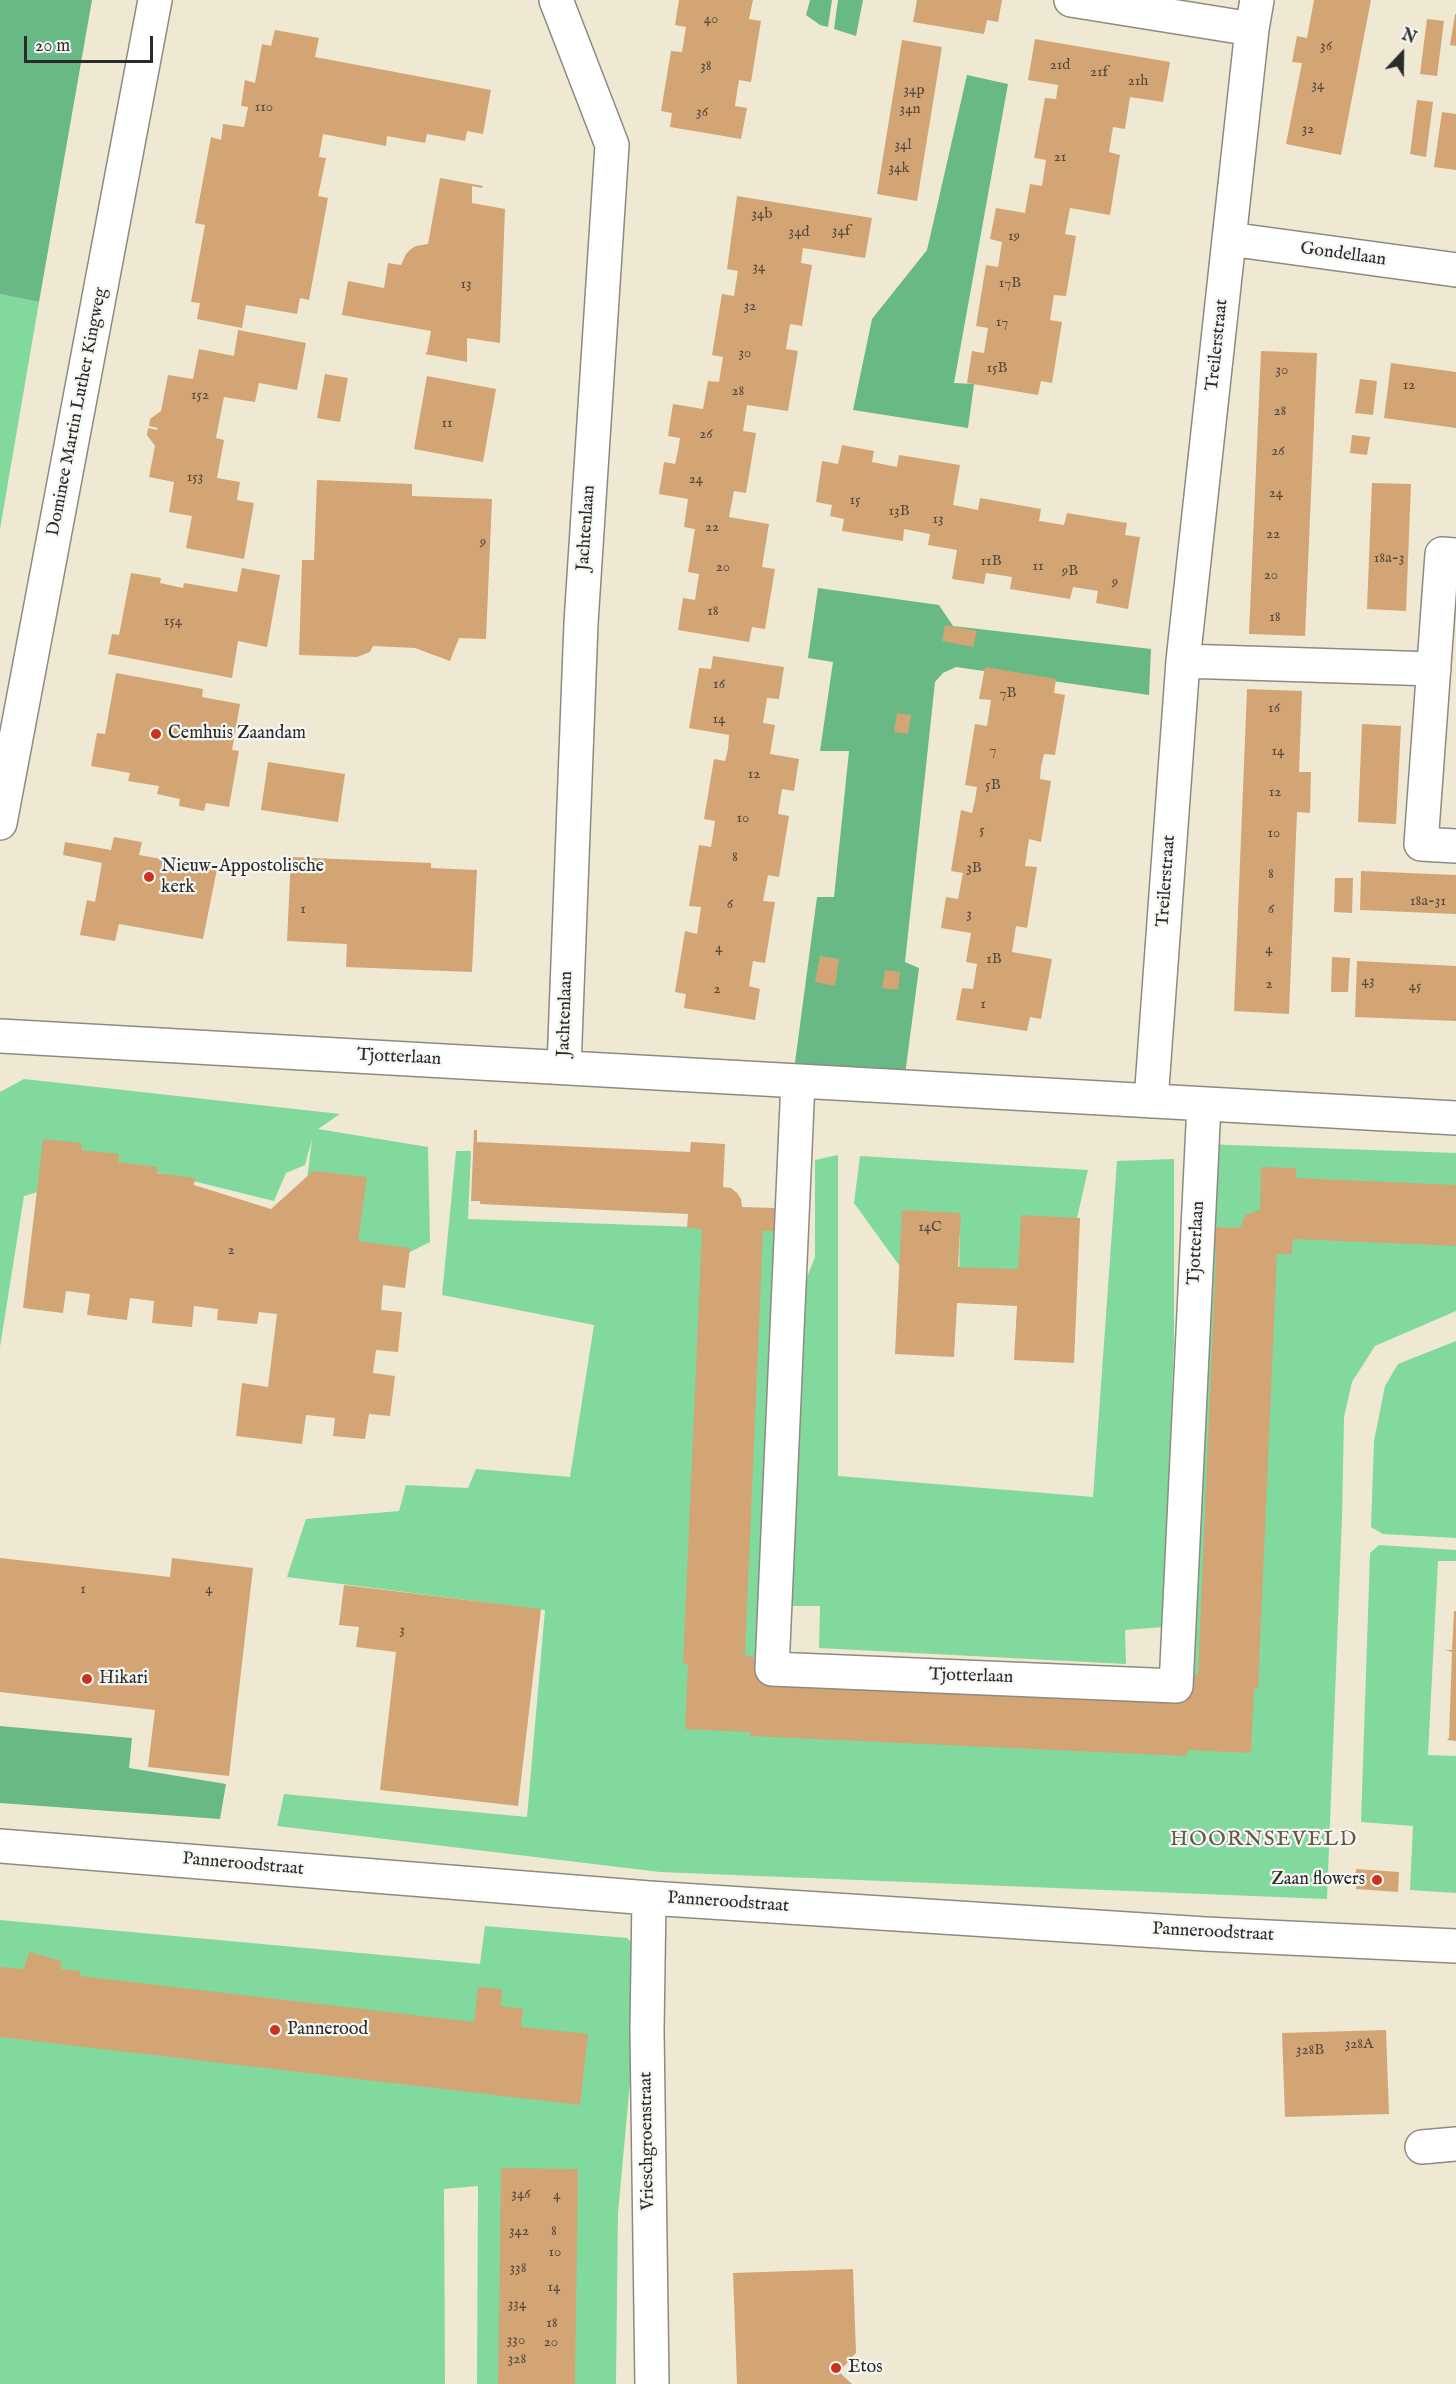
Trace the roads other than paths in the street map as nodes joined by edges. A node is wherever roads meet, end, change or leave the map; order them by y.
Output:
1 (155, 0) edge
2 (556, 0) edge
3 (1071, 0) edge
4 (1255, 15) edge
5 (1229, 239) junction
6 (1456, 270) edge
7 (1456, 555) edge
8 (1184, 661) junction
9 (1434, 669) junction
10 (0, 823) edge
11 (1456, 846) edge
12 (0, 1036) edge
13 (564, 1067) junction
14 (798, 1081) junction
15 (1150, 1101) junction
16 (1204, 1104) junction
17 (1456, 1118) edge
18 (0, 1846) edge
19 (649, 1898) junction
20 (1456, 1946) edge
21 (1456, 2144) edge
22 (1422, 2147) dead end
23 (652, 2384) edge

1 - 10 street, Dominee Martin Luther Kingweg
2 - 13 street, Jachtenlaan
3 - 4 street, Treilerstraat
4 - 5 street, Treilerstraat
5 - 6 street, Gondellaan
5 - 8 street, Treilerstraat
7 - 9 street
8 - 9 street
8 - 15 street, Treilerstraat
9 - 11 street
12 - 13 street, Tjotterlaan
13 - 14 street, Tjotterlaan
14 - 15 street, Tjotterlaan
14 - 16 street, Tjotterlaan
15 - 16 street, Tjotterlaan
16 - 17 street, Tjotterlaan
18 - 19 street, Panneroodstraat
19 - 20 street, Panneroodstraat
19 - 23 street, Vrieschgroenstraat
21 - 22 street

